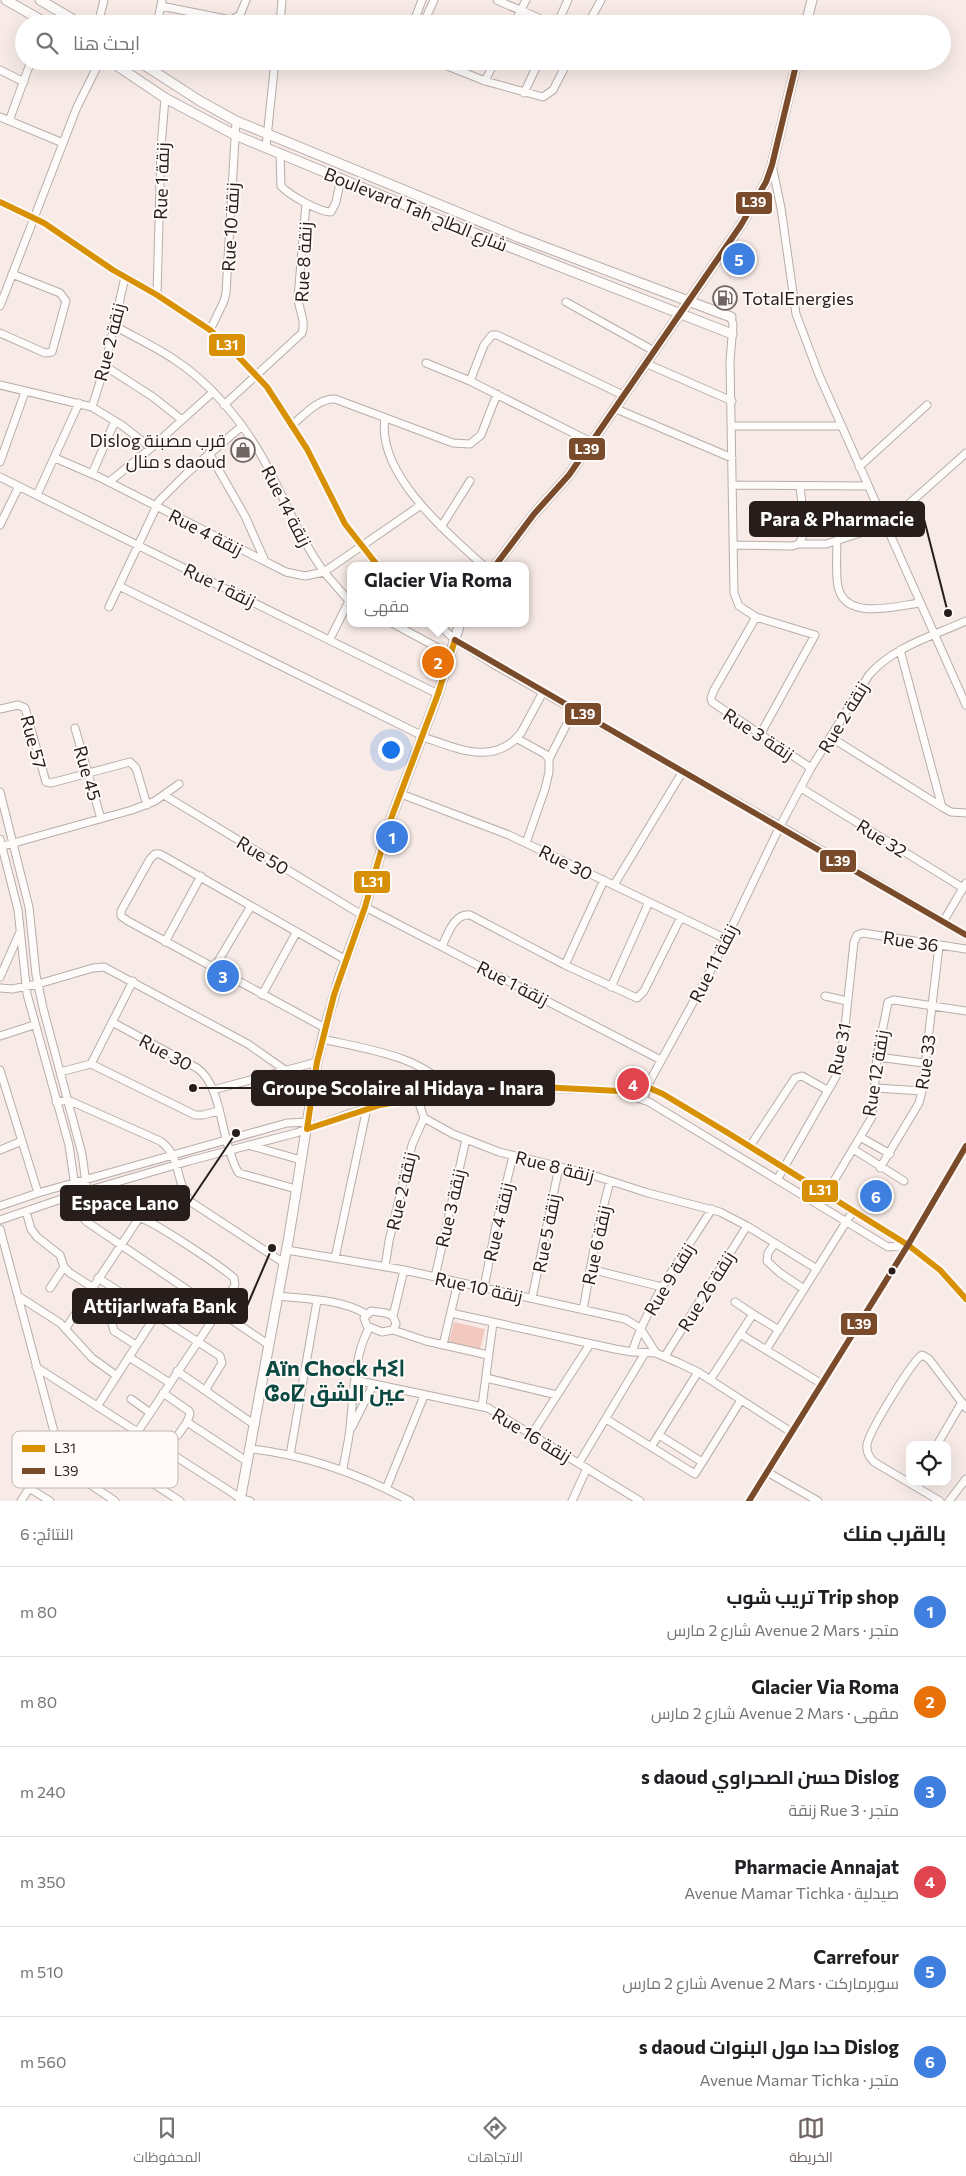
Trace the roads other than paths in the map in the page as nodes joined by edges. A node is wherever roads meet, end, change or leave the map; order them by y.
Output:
1 (6, 0) edge
2 (104, 0) edge
3 (246, 0) edge
4 (282, 0) edge
5 (422, 0) edge
6 (434, 0) edge
7 (497, 0) edge
8 (526, 0) edge
9 (568, 0) edge
10 (601, 0) edge
11 (812, 0) edge
12 (43, 1) edge
13 (161, 3) edge
14 (522, 9) junction
15 (33, 15) edge
16 (66, 15) edge
17 (100, 15) edge
18 (210, 15) edge
19 (240, 15) edge
20 (281, 15) edge
21 (416, 15) edge
22 (428, 15) edge
23 (519, 15) edge
24 (533, 15) edge
25 (560, 15) edge
26 (593, 15) edge
27 (808, 15) edge
28 (0, 70) edge
29 (28, 70) edge
30 (96, 70) edge
31 (123, 70) edge
32 (156, 70) edge
33 (274, 70) edge
34 (458, 70) edge
35 (490, 70) edge
36 (535, 70) edge
37 (563, 70) edge
38 (794, 70) edge
39 (485, 81) junction
40 (24, 82) junction
41 (524, 93) junction
42 (165, 98) junction
43 (0, 118) edge
44 (9, 120) junction
45 (236, 121) junction
46 (268, 134) junction
47 (235, 135) junction
48 (63, 143) junction
49 (266, 147) junction
50 (280, 153) junction
51 (772, 166) junction
52 (341, 178) junction
53 (0, 202) edge
54 (306, 203) junction
55 (34, 216) junction
56 (12, 274) junction
57 (125, 277) junction
58 (157, 295) junction
59 (2, 296) edge
60 (566, 302) dead end
61 (690, 302) junction
62 (0, 306) edge
63 (680, 314) junction
64 (731, 317) joint
65 (114, 326) junction
66 (210, 330) junction
67 (0, 333) edge
68 (732, 334) junction
69 (654, 351) junction
70 (426, 363) dead end
71 (646, 363) junction
72 (105, 366) junction
73 (257, 375) junction
74 (470, 380) junction
75 (0, 385) edge
76 (25, 392) junction
77 (212, 393) junction
78 (497, 394) junction
79 (623, 395) junction
80 (732, 401) junction
81 (79, 403) junction
82 (224, 405) junction
83 (927, 405) dead end
84 (92, 407) junction
85 (614, 408) junction
86 (385, 418) junction
87 (182, 420) junction
88 (115, 421) junction
89 (292, 425) junction
90 (242, 426) junction
91 (732, 426) junction
92 (841, 426) junction
93 (591, 442) junction
94 (151, 448) junction
95 (966, 453) edge
96 (209, 454) junction
97 (55, 458) junction
98 (732, 458) junction
99 (0, 462) edge
100 (859, 467) junction
101 (92, 474) junction
102 (0, 477) edge
103 (470, 481) dead end
104 (109, 482) junction
105 (732, 485) junction
106 (19, 486) junction
107 (800, 486) junction
108 (868, 486) junction
109 (38, 495) junction
110 (156, 506) junction
111 (421, 506) junction
112 (0, 525) edge
113 (885, 525) junction
114 (441, 527) junction
115 (837, 540) junction
116 (799, 544) junction
117 (733, 545) junction
118 (139, 546) junction
119 (360, 546) junction
120 (265, 561) junction
121 (374, 562) edge
122 (480, 562) edge
123 (498, 562) edge
124 (324, 572) junction
125 (119, 586) junction
126 (347, 599) edge
127 (919, 603) junction
128 (109, 607) dead end
129 (347, 608) edge
130 (756, 617) junction
131 (966, 621) edge
132 (399, 627) edge
133 (441, 627) edge
134 (459, 627) edge
135 (934, 636) junction
136 (330, 639) junction
137 (455, 640) junction
138 (900, 650) junction
139 (451, 655) junction
140 (543, 692) junction
141 (438, 694) junction
142 (964, 696) edge
143 (966, 705) edge
144 (0, 709) edge
145 (574, 710) junction
146 (75, 728) dead end
147 (760, 733) junction
148 (424, 737) junction
149 (516, 738) junction
150 (832, 738) junction
151 (549, 759) junction
152 (811, 768) junction
153 (683, 771) junction
154 (87, 774) junction
155 (179, 784) dead end
156 (801, 788) junction
157 (0, 792) edge
158 (401, 794) junction
159 (164, 795) junction
160 (147, 805) junction
161 (942, 807) junction
162 (966, 813) edge
163 (101, 819) junction
164 (780, 826) junction
165 (0, 839) edge
166 (14, 843) junction
167 (526, 843) junction
168 (1, 847) edge
169 (201, 876) junction
170 (604, 880) junction
171 (614, 885) junction
172 (965, 886) edge
173 (650, 902) junction
174 (251, 906) junction
175 (364, 911) junction
176 (680, 917) junction
177 (943, 922) junction
178 (20, 930) junction
179 (296, 933) junction
180 (857, 935) joint
181 (966, 935) edge
182 (726, 939) junction
183 (165, 942) junction
184 (442, 946) junction
185 (939, 946) junction
186 (966, 950) edge
187 (346, 960) junction
188 (565, 965) junction
189 (214, 968) junction
190 (0, 977) edge
191 (133, 981) junction
192 (38, 984) junction
193 (26, 987) junction
194 (611, 987) junction
195 (0, 988) edge
196 (262, 995) junction
197 (825, 996) dead end
198 (847, 1001) junction
199 (933, 1005) junction
200 (966, 1011) edge
201 (112, 1022) junction
202 (34, 1025) junction
203 (325, 1028) junction
204 (0, 1036) edge
205 (322, 1039) junction
206 (877, 1057) junction
207 (661, 1060) junction
208 (317, 1062) junction
209 (924, 1063) junction
210 (91, 1064) junction
211 (0, 1070) edge
212 (286, 1070) junction
213 (60, 1072) junction
214 (647, 1087) junction
215 (876, 1088) junction
216 (213, 1090) junction
217 (827, 1090) junction
218 (449, 1091) junction
219 (922, 1091) junction
220 (619, 1092) junction
221 (417, 1097) junction
222 (643, 1099) junction
223 (68, 1100) junction
224 (56, 1102) junction
225 (367, 1108) junction
226 (218, 1111) junction
227 (424, 1118) junction
228 (307, 1125) junction
229 (860, 1138) junction
230 (466, 1139) junction
231 (226, 1141) junction
232 (22, 1142) junction
233 (248, 1145) junction
234 (750, 1146) junction
235 (966, 1146) edge
236 (853, 1149) junction
237 (0, 1150) edge
238 (229, 1150) junction
239 (890, 1154) junction
240 (174, 1156) junction
241 (513, 1156) junction
242 (301, 1160) junction
243 (177, 1164) junction
244 (559, 1167) junction
245 (784, 1168) junction
246 (880, 1168) junction
247 (86, 1180) junction
248 (610, 1180) junction
249 (777, 1180) junction
250 (904, 1181) dead end
251 (75, 1183) junction
252 (62, 1187) junction
253 (296, 1189) junction
254 (87, 1191) junction
255 (38, 1193) junction
256 (76, 1194) junction
257 (826, 1194) junction
258 (66, 1197) junction
259 (0, 1206) edge
260 (712, 1209) junction
261 (26, 1211) junction
262 (853, 1211) junction
263 (0, 1220) edge
264 (846, 1222) junction
265 (748, 1226) junction
266 (0, 1230) edge
267 (775, 1243) junction
268 (908, 1245) junction
269 (120, 1246) junction
270 (287, 1250) junction
271 (335, 1258) junction
272 (284, 1263) junction
273 (386, 1267) junction
274 (64, 1268) junction
275 (590, 1269) junction
276 (817, 1269) junction
277 (404, 1270) junction
278 (435, 1277) junction
279 (98, 1278) junction
280 (458, 1282) junction
281 (92, 1287) junction
282 (662, 1287) junction
283 (50, 1288) dead end
284 (484, 1288) junction
285 (804, 1289) junction
286 (18, 1296) junction
287 (278, 1296) junction
288 (85, 1298) junction
289 (532, 1298) junction
290 (966, 1299) edge
291 (318, 1301) junction
292 (734, 1302) dead end
293 (583, 1310) junction
294 (218, 1312) junction
295 (451, 1313) junction
296 (366, 1314) junction
297 (753, 1314) junction
298 (156, 1315) junction
299 (393, 1316) junction
300 (492, 1323) junction
301 (66, 1328) junction
302 (369, 1328) junction
303 (640, 1328) junction
304 (393, 1330) junction
305 (779, 1330) junction
306 (740, 1334) junction
307 (198, 1342) junction
308 (590, 1344) junction
309 (136, 1345) junction
310 (269, 1345) junction
311 (442, 1345) junction
312 (766, 1350) junction
313 (632, 1352) junction
314 (645, 1353) junction
315 (656, 1353) junction
316 (488, 1355) junction
317 (666, 1356) junction
318 (129, 1357) junction
319 (36, 1367) junction
320 (178, 1371) junction
321 (698, 1372) junction
322 (117, 1376) junction
323 (486, 1378) junction
324 (355, 1380) junction
325 (710, 1380) junction
326 (170, 1383) junction
327 (822, 1384) junction
328 (373, 1385) junction
329 (206, 1389) junction
330 (163, 1392) junction
331 (424, 1396) junction
332 (557, 1396) junction
333 (130, 1399) dead end
334 (741, 1400) junction
335 (98, 1405) junction
336 (964, 1405) edge
337 (482, 1406) junction
338 (149, 1412) junction
339 (606, 1419) junction
340 (187, 1422) junction
341 (255, 1425) junction
342 (350, 1429) junction
343 (137, 1430) joint
344 (54, 1431) edge
345 (792, 1432) junction
346 (532, 1434) junction
347 (178, 1435) dead end
348 (659, 1435) junction
349 (939, 1441) edge
350 (652, 1447) junction
351 (251, 1449) junction
352 (290, 1455) junction
353 (178, 1458) edge
354 (248, 1462) junction
355 (702, 1462) junction
356 (579, 1464) junction
357 (587, 1468) junction
358 (343, 1469) junction
359 (767, 1472) junction
360 (906, 1479) edge
361 (966, 1479) edge
362 (917, 1486) edge
363 (29, 1488) joint
364 (96, 1488) edge
365 (160, 1488) edge
366 (386, 1489) junction
367 (240, 1500) edge
368 (21, 1501) edge
369 (50, 1501) edge
370 (115, 1501) edge
371 (180, 1501) edge
372 (250, 1501) edge
373 (410, 1501) edge
374 (572, 1501) edge
375 (640, 1501) edge
376 (748, 1501) edge
377 (818, 1501) edge
378 (940, 1501) edge
379 (949, 1501) edge

1 - 15 street
2 - 17 street
3 - 19 street
4 - 20 street
5 - 21 street
6 - 22 street
7 - 14 street
8 - 14 street
9 - 25 street
10 - 26 street
11 - 27 street
12 - 16 street
13 - 18 street
14 - 23 street
14 - 24 street
28 - 40 street
29 - 40 street
30 - 48 street
31 - 42 street, Boulevard Tah شارع الطاح
32 - 45 street, Boulevard Tah شارع الطاح
33 - 46 street
34 - 39 street
35 - 39 street
36 - 41 street
37 - 41 street
38 - 51 street
39 - 41 street
40 - 44 street
42 - 47 street, Boulevard Tah شارع الطاح
42 - 58 street, Rue 1 زنقة
43 - 44 street
44 - 48 street
45 - 46 street, Boulevard Tah شارع الطاح
45 - 47 street, Rue 10 زنقة
46 - 49 street
46 - 61 street, Boulevard Tah شارع الطاح
47 - 49 street, Boulevard Tah شارع الطاح
47 - 66 street, Rue 10 زنقة
48 - 55 street
49 - 50 street, Boulevard Tah شارع الطاح
50 - 52 street, Boulevard Tah شارع الطاح
50 - 54 street, Rue 8 زنقة
51 - 61 street
51 - 92 street
52 - 54 street, Rue 8 زنقة
52 - 63 street, Boulevard Tah شارع الطاح
53 - 55 street
54 - 73 street, Rue 8 زنقة
55 - 56 street
55 - 57 street
56 - 59 street
56 - 67 street
57 - 58 street
57 - 65 street, Rue 2 زنقة
58 - 66 street
59 - 62 street
60 - 69 street
61 - 63 street
61 - 64 street, Boulevard Tah شارع الطاح
63 - 68 street, Boulevard Tah شارع الطاح
63 - 69 street
64 - 68 street
65 - 72 street, Rue 2 زنقة
65 - 77 street, Rue 14 زنقة
66 - 73 street
68 - 80 street
69 - 71 street
70 - 74 street
71 - 79 street
71 - 80 street
72 - 84 street, Rue 2 زنقة
72 - 87 street
73 - 82 street, Rue 8 زنقة
73 - 89 street
74 - 78 street
74 - 79 street
75 - 76 street
76 - 81 street
76 - 99 street
77 - 82 street, Rue 14 زنقة
77 - 87 street
78 - 86 street
78 - 93 street
79 - 85 street
80 - 91 street
81 - 84 street
81 - 97 street
82 - 90 street, Rue 14 زنقة
83 - 100 street
84 - 88 street
85 - 93 street
85 - 98 street
86 - 89 street
86 - 111 street
87 - 94 street
88 - 94 street
88 - 101 street
89 - 119 street
90 - 96 street
90 - 124 street, Rue 14 زنقة
91 - 92 street
91 - 98 street
92 - 100 street
93 - 123 street
94 - 104 street
95 - 113 street
96 - 110 street
96 - 120 street
97 - 101 street, Rue 4 زنقة
97 - 109 street
98 - 105 street
100 - 108 street
101 - 104 street, Rue 4 زنقة
102 - 106 street, Rue 1 زنقة
103 - 114 street
104 - 110 street, Rue 4 زنقة
105 - 107 street
105 - 117 street
106 - 109 street, Rue 1 زنقة
106 - 112 street
107 - 108 street
107 - 116 street
108 - 113 street
109 - 118 street, Rue 1 زنقة
110 - 118 street
110 - 120 street, Rue 4 زنقة
111 - 114 street
111 - 119 street
113 - 115 street
113 - 127 street
114 - 122 street
115 - 116 street
115 - 127 street
116 - 117 street
117 - 130 street
118 - 125 street
118 - 136 street, Rue 1 زنقة
119 - 121 street
119 - 124 street
120 - 124 street, Rue 4 زنقة
124 - 126 street
125 - 128 street
125 - 148 street
127 - 135 street
129 - 136 street
130 - 147 street, Rue 3 زنقة
130 - 147 street
131 - 135 street, Rue 2 زنقة
132 - 139 street
133 - 137 street
134 - 137 street
135 - 138 street, Rue 2 زنقة
135 - 142 street
136 - 141 street, Rue 1 زنقة
137 - 139 street
137 - 140 street
138 - 150 street, Rue 2 زنقة
138 - 161 street
139 - 141 street
140 - 145 street
140 - 149 street
141 - 148 street
142 - 143 street
144 - 154 street, Rue 57
145 - 151 street
145 - 153 street
146 - 154 street, Rue 45
147 - 152 street, Rue 3 زنقة
148 - 149 street
148 - 158 street
149 - 151 street
150 - 152 street, Rue 2 زنقة
150 - 161 street
151 - 167 street
152 - 156 street, Rue 2 زنقة
153 - 164 street
153 - 171 street
154 - 160 street, Rue 57
154 - 163 street, Rue 45
155 - 159 street
156 - 164 street, Rue 2 زنقة
156 - 172 street, Rue 32
157 - 166 street
158 - 167 street, Rue 30
158 - 175 street
159 - 160 street
159 - 175 street, Rue 50
160 - 163 street
161 - 162 street
163 - 166 street
164 - 177 street
164 - 182 street, Rue 11 زنقة
165 - 168 street
166 - 168 street
166 - 192 street
167 - 170 street, Rue 30
168 - 178 street
169 - 174 street
169 - 183 street
169 - 183 street
170 - 171 street, Rue 30
170 - 188 street
171 - 173 street, Rue 30
172 - 177 street
173 - 176 street, Rue 30
173 - 194 street
174 - 179 street
174 - 189 street
175 - 184 street, Rue 1 زنقة
175 - 187 street
176 - 182 street, Rue 30
176 - 194 street
177 - 181 street
178 - 190 street
178 - 193 street
179 - 187 street
179 - 196 street
180 - 185 street, Rue 36
180 - 198 street, Rue 31
182 - 207 street, Rue 11 زنقة
183 - 189 street
184 - 188 street
184 - 207 street, Rue 1 زنقة
185 - 186 street, Rue 36
185 - 199 street, Rue 33
187 - 203 street
188 - 194 street
189 - 196 street
191 - 192 street
191 - 201 street
191 - 212 street
192 - 193 street
192 - 213 street
193 - 195 street
193 - 202 street
196 - 203 street
197 - 198 street
198 - 217 street, Rue 31
199 - 200 street
199 - 206 street, Rue 12 زنقة
199 - 209 street, Rue 33
201 - 210 street
201 - 216 street, Rue 30
202 - 204 street
202 - 224 street
203 - 205 street
205 - 208 street
205 - 218 street
206 - 209 street
206 - 215 street, Rue 12 زنقة
207 - 214 street, Rue 11 زنقة
208 - 212 street
208 - 228 street
209 - 219 street, Rue 33
210 - 213 street
210 - 226 street
211 - 232 street
212 - 216 street
213 - 223 street
214 - 220 street
214 - 222 street, Rue 11 زنقة
214 - 234 street
215 - 219 street
215 - 229 street, Rue 12 زنقة
216 - 226 street
217 - 234 street
217 - 245 street, Rue 31
218 - 220 street
218 - 221 street
219 - 239 street, Rue 33
220 - 222 street
221 - 225 street
221 - 227 street
222 - 249 street
223 - 224 street
223 - 240 street
223 - 247 street
224 - 251 street
225 - 228 street
225 - 271 street
226 - 231 street
227 - 230 street, Rue 8 زنقة
227 - 273 street, Rue 2 زنقة
228 - 231 street
228 - 233 street
228 - 242 street
229 - 236 street, Rue 12 زنقة
229 - 239 street
230 - 241 street, Rue 8 زنقة
230 - 278 street, Rue 3 زنقة
231 - 238 street
231 - 240 street
232 - 237 street
232 - 255 street
233 - 238 street
233 - 242 street
234 - 245 street
235 - 268 street
236 - 246 street
236 - 257 street, Rue 12 زنقة
238 - 243 street
238 - 253 street
239 - 246 street, Rue 33
240 - 243 street
240 - 247 street
241 - 244 street, Rue 8 زنقة
241 - 284 street, Rue 4 زنقة
242 - 253 street
243 - 254 street
243 - 272 street
244 - 248 street, Rue 8 زنقة
244 - 289 street, Rue 5 زنقة
245 - 249 street, Rue 31
245 - 257 street
246 - 250 street
247 - 251 street
247 - 254 street
248 - 260 street, Rue 8 زنقة
248 - 275 street, Rue 6 زنقة
249 - 264 street
251 - 252 street
251 - 256 street
252 - 255 street
252 - 258 street
253 - 270 street
254 - 256 street
255 - 259 street
256 - 258 street
257 - 262 street
258 - 261 street
258 - 269 street
260 - 265 street, Rue 8 زنقة
260 - 282 street, Rue 9 زنقة
261 - 263 street
261 - 274 street
262 - 264 street
262 - 268 street
264 - 268 street
264 - 276 street
265 - 267 street, Rue 8 زنقة
265 - 317 street, Rue 26 زنقة
266 - 286 street
267 - 276 street, Rue 8 زنقة
267 - 285 street
268 - 290 street
268 - 327 street
269 - 279 street
269 - 294 street
269 - 294 street
270 - 271 street, Rue 10 زنقة
270 - 272 street
271 - 273 street, Rue 10 زنقة
272 - 287 street
273 - 277 street, Rue 10 زنقة
274 - 281 street
274 - 283 street
275 - 282 street
275 - 293 street, Rue 6 زنقة
276 - 285 street
277 - 278 street, Rue 10 زنقة
277 - 299 street
278 - 280 street, Rue 10 زنقة
279 - 281 street
279 - 298 street
280 - 284 street, Rue 10 زنقة
280 - 295 street
281 - 288 street
282 - 303 street, Rue 9 زنقة
284 - 289 street, Rue 10 زنقة
285 - 305 street
286 - 301 street
286 - 319 street
287 - 291 street
287 - 310 street
288 - 301 street
288 - 309 street
289 - 293 street, Rue 10 زنقة
291 - 296 street
291 - 352 street
292 - 297 street
293 - 303 street, Rue 10 زنقة
294 - 307 street
294 - 310 street
295 - 300 street
295 - 311 street
296 - 299 street
296 - 302 street
297 - 305 street
297 - 306 street
298 - 307 street
298 - 309 street
299 - 304 street
300 - 308 street
300 - 316 street
301 - 322 street
302 - 304 street
302 - 324 street
303 - 313 street, Rue 9 زنقة
303 - 315 street
304 - 311 street
305 - 312 street
306 - 312 street
306 - 325 street
307 - 320 street
307 - 329 street
308 - 313 street
308 - 332 street
309 - 318 street
310 - 341 street
311 - 316 street
312 - 327 street
313 - 314 street
314 - 315 street
314 - 339 street
315 - 317 street
316 - 323 street
317 - 321 street
318 - 322 street
318 - 326 street
319 - 335 street
319 - 344 street
320 - 326 street
320 - 329 street
321 - 325 street
321 - 348 street
322 - 335 street
323 - 332 street, Rue 16 زنقة
323 - 337 street
324 - 328 street, Rue 16 زنقة
324 - 342 street
325 - 334 street
326 - 330 street
327 - 345 street
328 - 331 street, Rue 16 زنقة
328 - 342 street
329 - 341 street
330 - 338 street
330 - 340 street
331 - 337 street, Rue 16 زنقة
331 - 366 street
332 - 346 street
333 - 338 street
334 - 345 street
334 - 355 street
335 - 343 street
336 - 349 street
336 - 360 street
337 - 346 street, Rue 16 زنقة
338 - 343 street
339 - 350 street
339 - 356 street
340 - 347 street
340 - 354 street
341 - 351 street
342 - 358 street
345 - 359 street
346 - 356 street, Rue 16 زنقة
348 - 350 street
348 - 355 street
350 - 355 street
351 - 352 street
351 - 354 street
352 - 358 street
353 - 367 street
354 - 367 street
356 - 357 street, Rue 16 زنقة
357 - 374 street
357 - 375 street, Rue 16 زنقة
358 - 366 street
359 - 376 street
359 - 377 street
361 - 379 street
362 - 378 street
363 - 368 street
363 - 369 street
364 - 370 street
365 - 371 street
366 - 373 street
367 - 372 street

